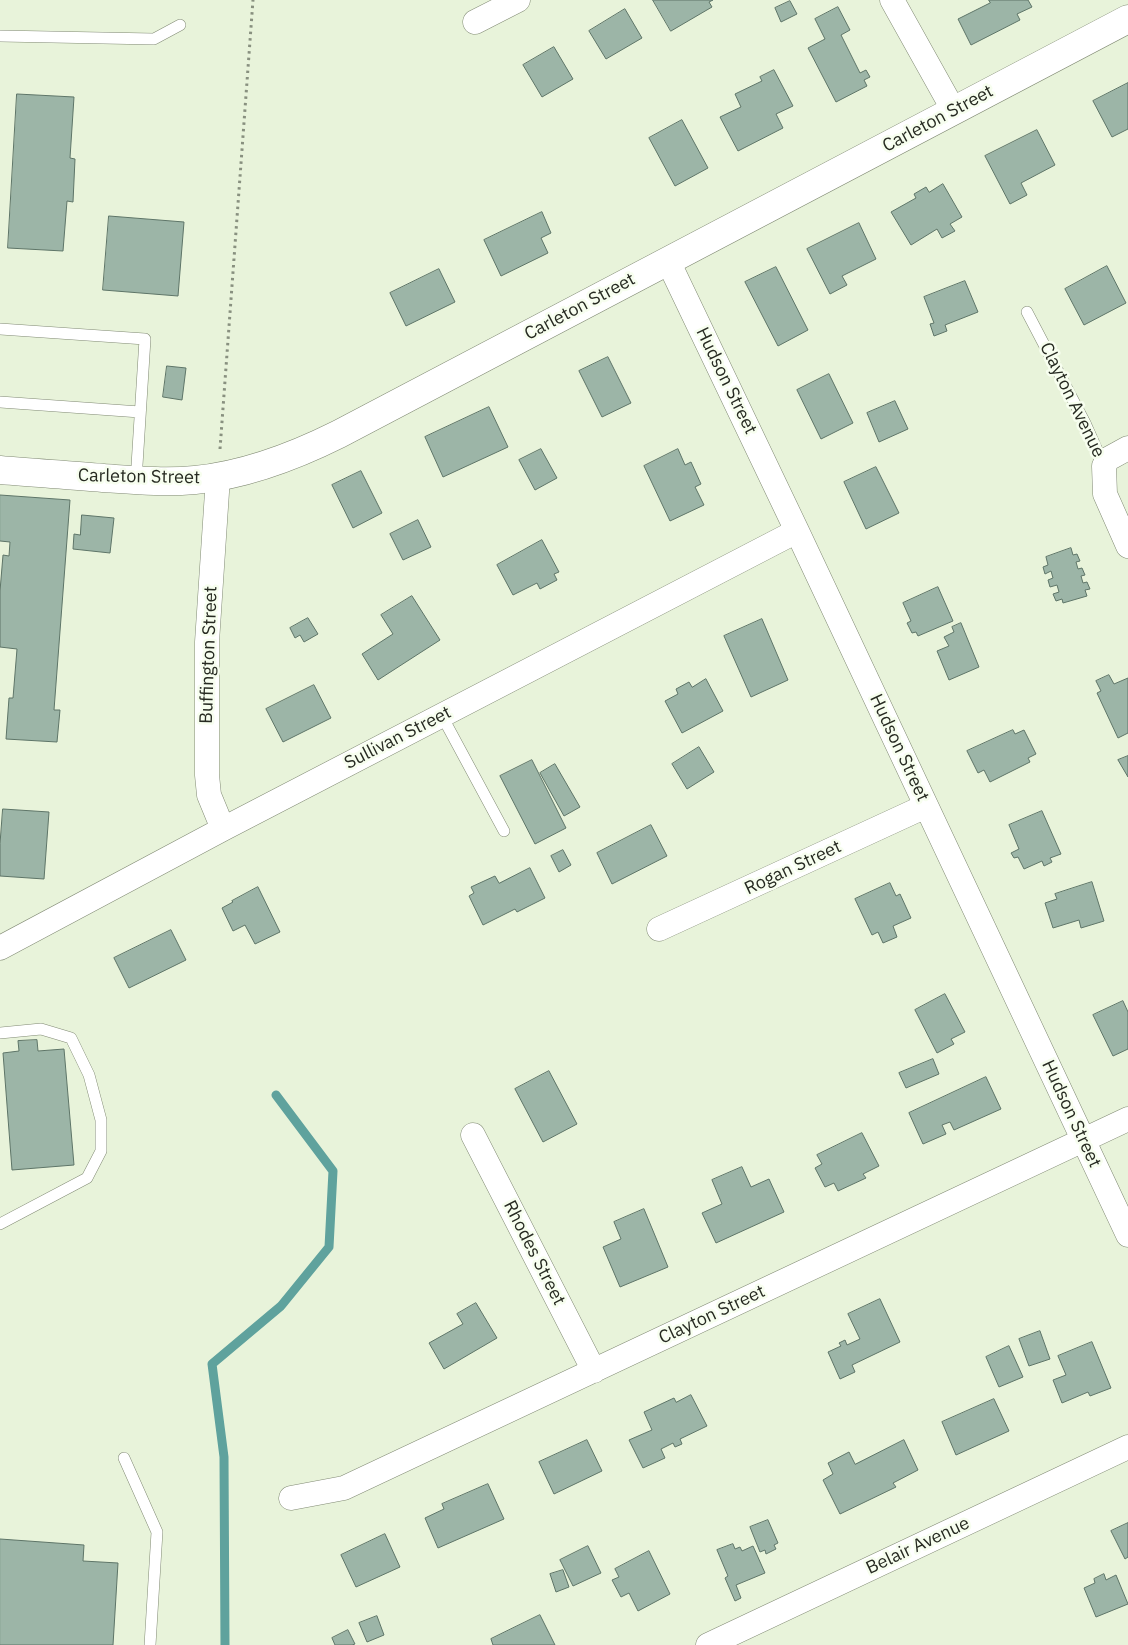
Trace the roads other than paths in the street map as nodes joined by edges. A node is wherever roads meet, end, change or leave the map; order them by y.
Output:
1 (518, 0) edge
2 (892, 0) edge
3 (1128, 19) edge
4 (475, 22) dead end
5 (180, 26) dead end
6 (0, 36) edge
7 (954, 111) junction
8 (668, 261) junction
9 (1027, 312) dead end
10 (0, 329) edge
11 (0, 402) edge
12 (140, 412) junction
13 (1128, 448) edge
14 (1104, 466) junction
15 (0, 470) edge
16 (218, 477) junction
17 (136, 481) junction
18 (797, 531) junction
19 (1128, 546) edge
20 (442, 716) junction
21 (926, 806) junction
22 (223, 830) junction
23 (504, 831) dead end
24 (659, 930) dead end
25 (0, 948) edge
26 (0, 1033) edge
27 (1128, 1119) edge
28 (473, 1135) dead end
29 (1083, 1141) junction
30 (0, 1224) edge
31 (1128, 1235) edge
32 (594, 1370) junction
33 (1128, 1446) edge
34 (124, 1458) dead end
35 (291, 1498) dead end
36 (150, 1645) edge
37 (708, 1645) edge

1 - 4 street
2 - 7 street
3 - 7 street, Carleton Street
5 - 6 lane
7 - 8 street, Carleton Street
8 - 16 street, Carleton Street
8 - 18 street, Hudson Street
9 - 14 lane, Clayton Avenue
10 - 12 lane
11 - 12 lane
12 - 17 lane
13 - 14 street
14 - 19 street, Clayton Avenue
15 - 17 street, Carleton Street
16 - 17 street, Carleton Street
16 - 22 street, Buffington Street
18 - 20 street, Sullivan Street
18 - 21 street, Hudson Street
20 - 22 street, Sullivan Street
20 - 23 lane
21 - 24 street, Rogan Street
21 - 29 street, Hudson Street
22 - 25 street, Sullivan Street
26 - 30 lane
27 - 29 street, Clayton Street
28 - 32 street, Rhodes Street
29 - 31 street, Hudson Street
29 - 32 street, Clayton Street
32 - 35 street, Clayton Street
33 - 37 street, Belair Avenue
34 - 36 lane

